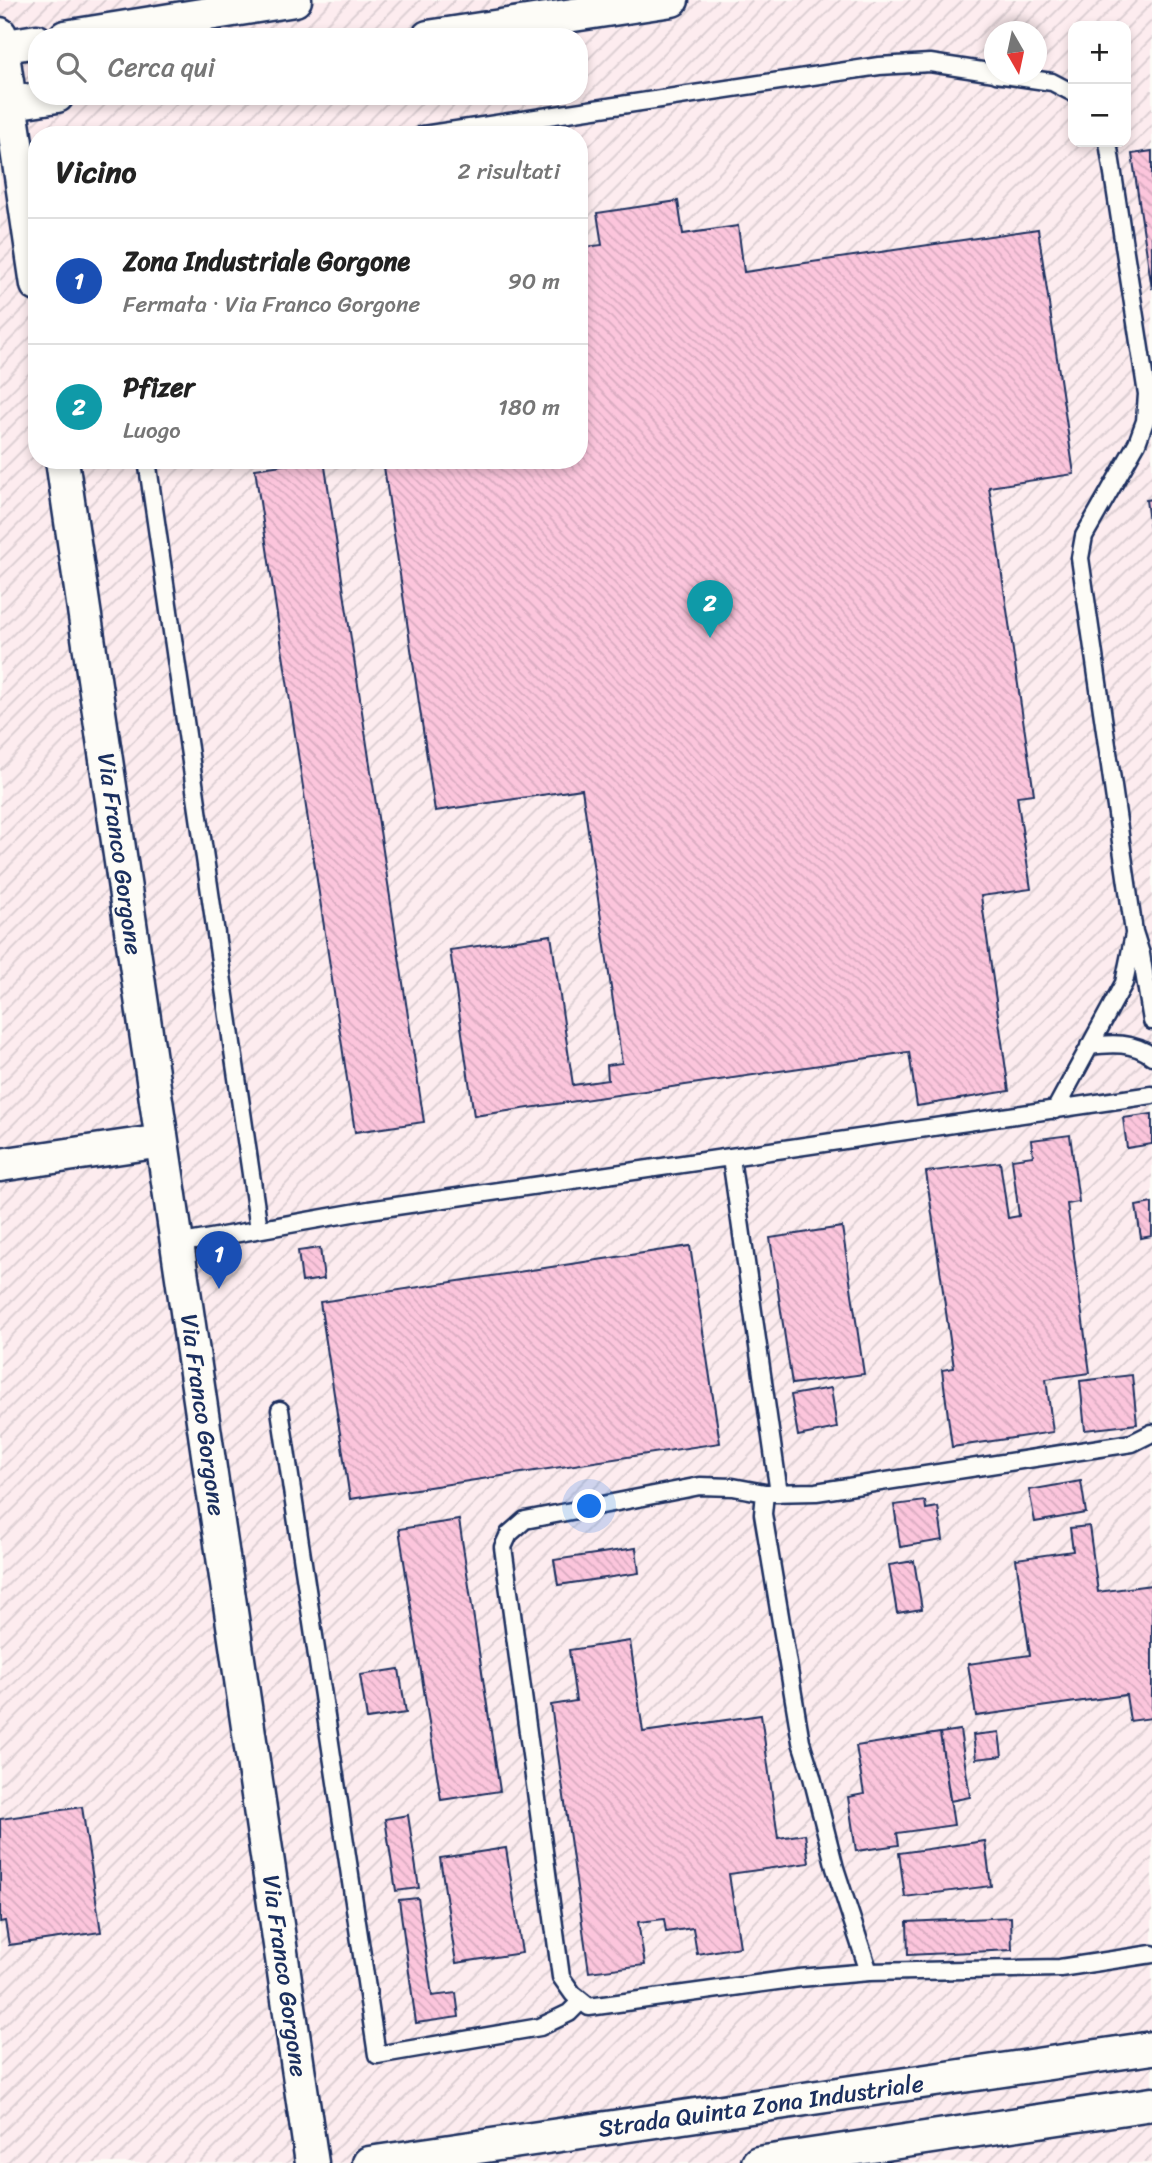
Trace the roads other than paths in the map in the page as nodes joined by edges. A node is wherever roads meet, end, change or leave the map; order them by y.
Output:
1 (295, 0) edge
2 (672, 0) edge
3 (121, 28) edge
4 (487, 28) edge
5 (28, 41) edge
6 (1, 42) edge
7 (984, 71) edge
8 (1047, 81) edge
9 (1068, 90) edge
10 (28, 101) edge
11 (5, 105) edge
12 (482, 126) edge
13 (1109, 147) edge
14 (28, 234) edge
15 (63, 469) edge
16 (148, 469) edge
17 (1134, 932) junction
18 (1147, 953) edge
19 (1152, 1021) edge
20 (1089, 1046) junction
21 (1152, 1056) edge
22 (1152, 1095) edge
23 (1055, 1110) junction
24 (162, 1141) junction
25 (731, 1158) junction
26 (0, 1165) edge
27 (259, 1229) junction
28 (177, 1244) junction
29 (280, 1410) dead end
30 (1152, 1433) edge
31 (772, 1493) junction
32 (1152, 1954) edge
33 (869, 1972) junction
34 (581, 2001) junction
35 (1152, 2048) edge
36 (1152, 2104) edge
37 (312, 2163) edge
38 (369, 2163) edge
39 (758, 2163) edge

1 - 3 street
2 - 4 street
5 - 6 street
6 - 11 street
7 - 12 lane
8 - 9 lane
10 - 11 street
11 - 14 street
13 - 17 lane
15 - 24 street, Via Franco Gorgone
16 - 27 lane
17 - 18 lane
17 - 20 lane
18 - 19 lane
20 - 21 lane
20 - 23 lane
22 - 23 lane
23 - 25 lane
24 - 26 street
24 - 28 street, Via Franco Gorgone
25 - 27 lane
25 - 31 lane
27 - 28 lane
28 - 37 street, Via Franco Gorgone
29 - 34 lane
30 - 31 lane
31 - 33 lane
31 - 34 lane
32 - 33 lane
33 - 34 lane
35 - 38 street, Strada Quinta Zona Industriale
36 - 39 street

